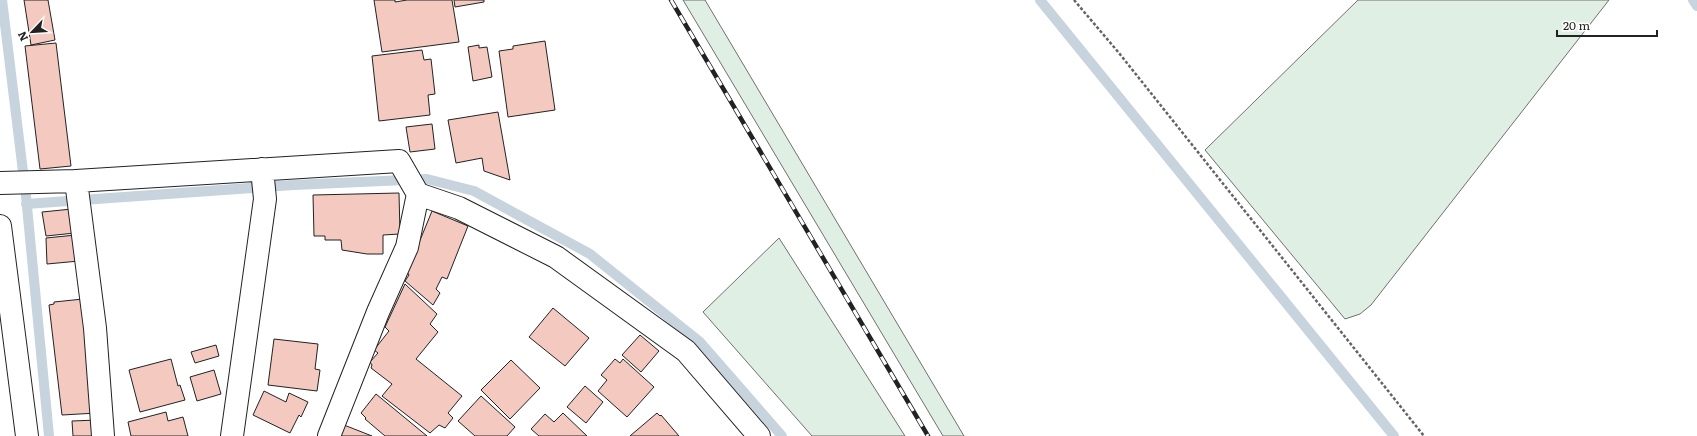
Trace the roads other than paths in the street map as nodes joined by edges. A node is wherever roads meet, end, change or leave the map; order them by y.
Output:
1 (5, 182) edge
2 (263, 182) junction
3 (412, 185) junction
4 (78, 193) junction
5 (0, 226) edge
6 (27, 436) edge
7 (103, 436) edge
8 (232, 436) edge
9 (330, 436) edge
10 (759, 436) edge

1 - 4 street
2 - 3 street
2 - 4 street
2 - 8 street
3 - 9 street
3 - 10 street
4 - 7 street
5 - 6 street

